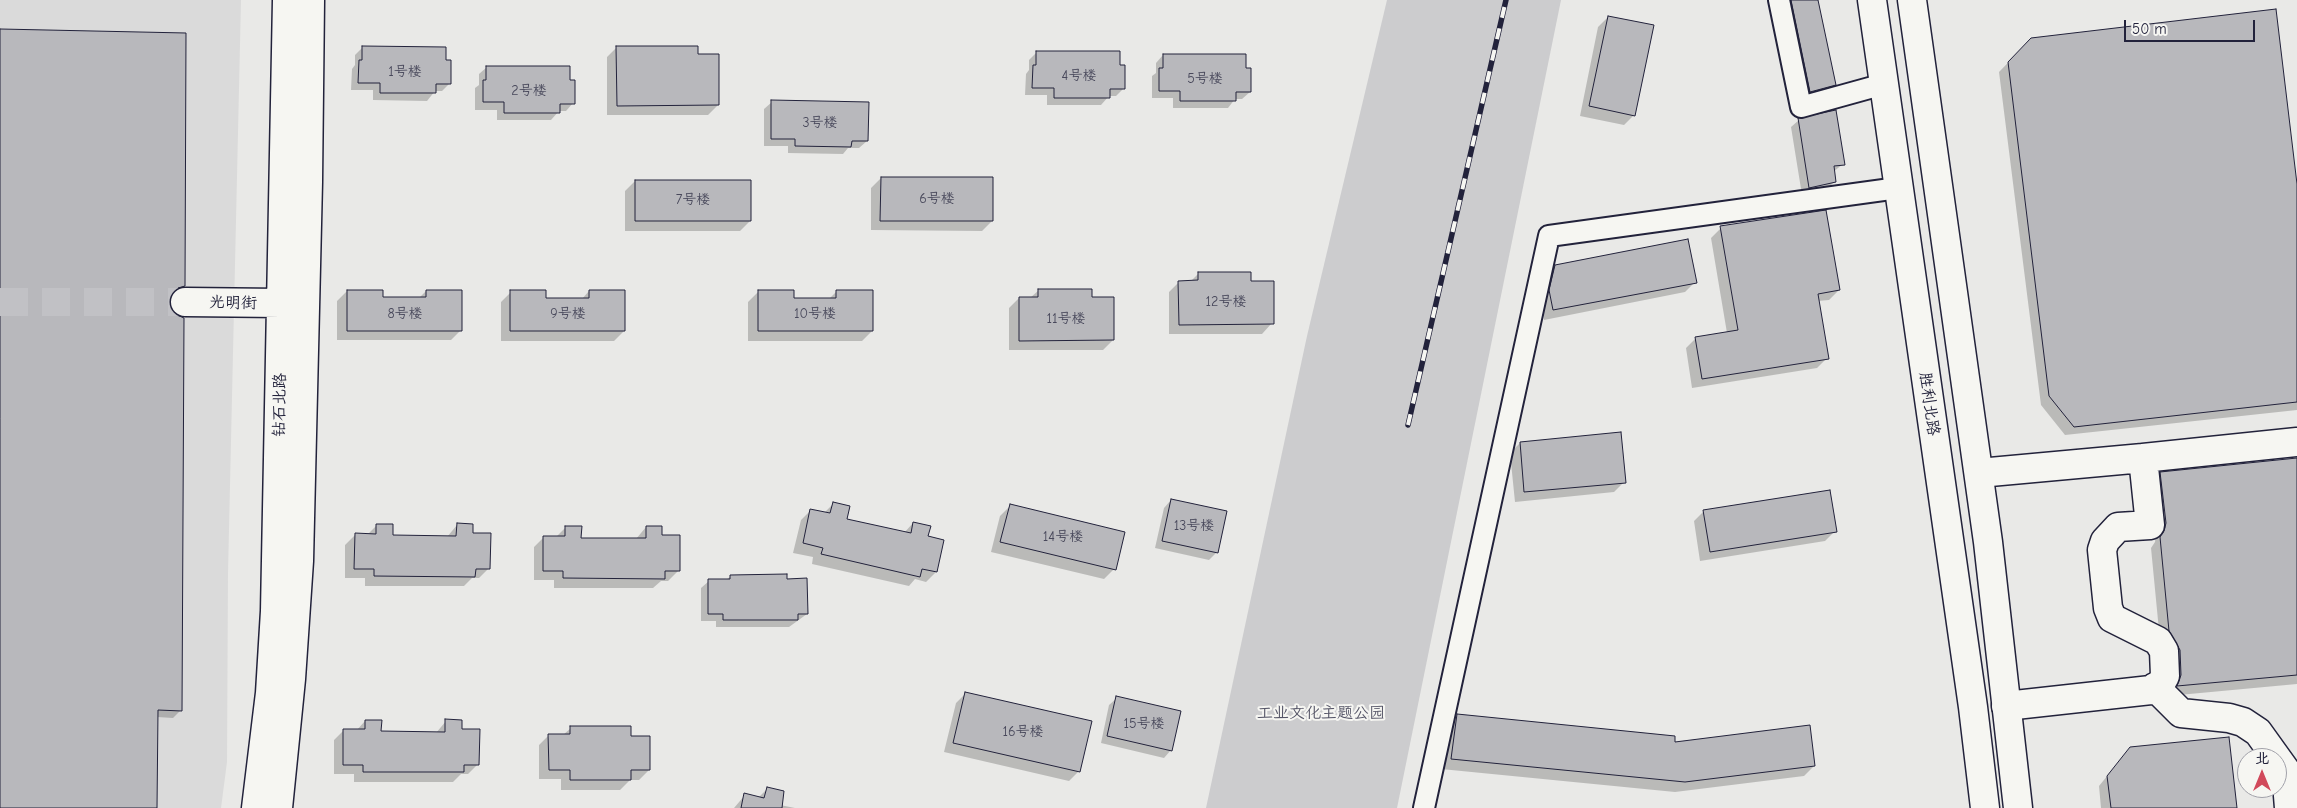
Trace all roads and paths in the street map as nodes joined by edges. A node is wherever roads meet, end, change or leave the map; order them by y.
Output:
1 (287, 0) edge
2 (310, 0) edge
3 (1779, 0) edge
4 (1872, 0) edge
5 (1912, 0) edge
6 (1884, 84) junction
7 (1898, 188) junction
8 (184, 302) tunnel mouth
9 (282, 303) junction
10 (2297, 442) edge
11 (2143, 458) junction
12 (1979, 473) junction
13 (2155, 687) junction
14 (2006, 706) junction
15 (2270, 748) edge
16 (2287, 794) edge
17 (256, 808) edge
18 (278, 808) edge
19 (1424, 808) edge
20 (1985, 808) edge
21 (2018, 808) edge
22 (2289, 808) edge

1 - 9 main road, 钻石北路
2 - 18 main road, 钻石北路
3 - 6 street
4 - 6 main road, 胜利北路
5 - 12 main road
6 - 7 main road, 胜利北路
7 - 19 street
7 - 20 main road, 胜利北路
8 - 9 main road, 光明街
9 - 17 main road, 钻石北路
10 - 11 main road
11 - 12 main road
11 - 13 main road
12 - 14 main road
13 - 14 main road
13 - 15 main road
14 - 21 main road
16 - 22 main road

